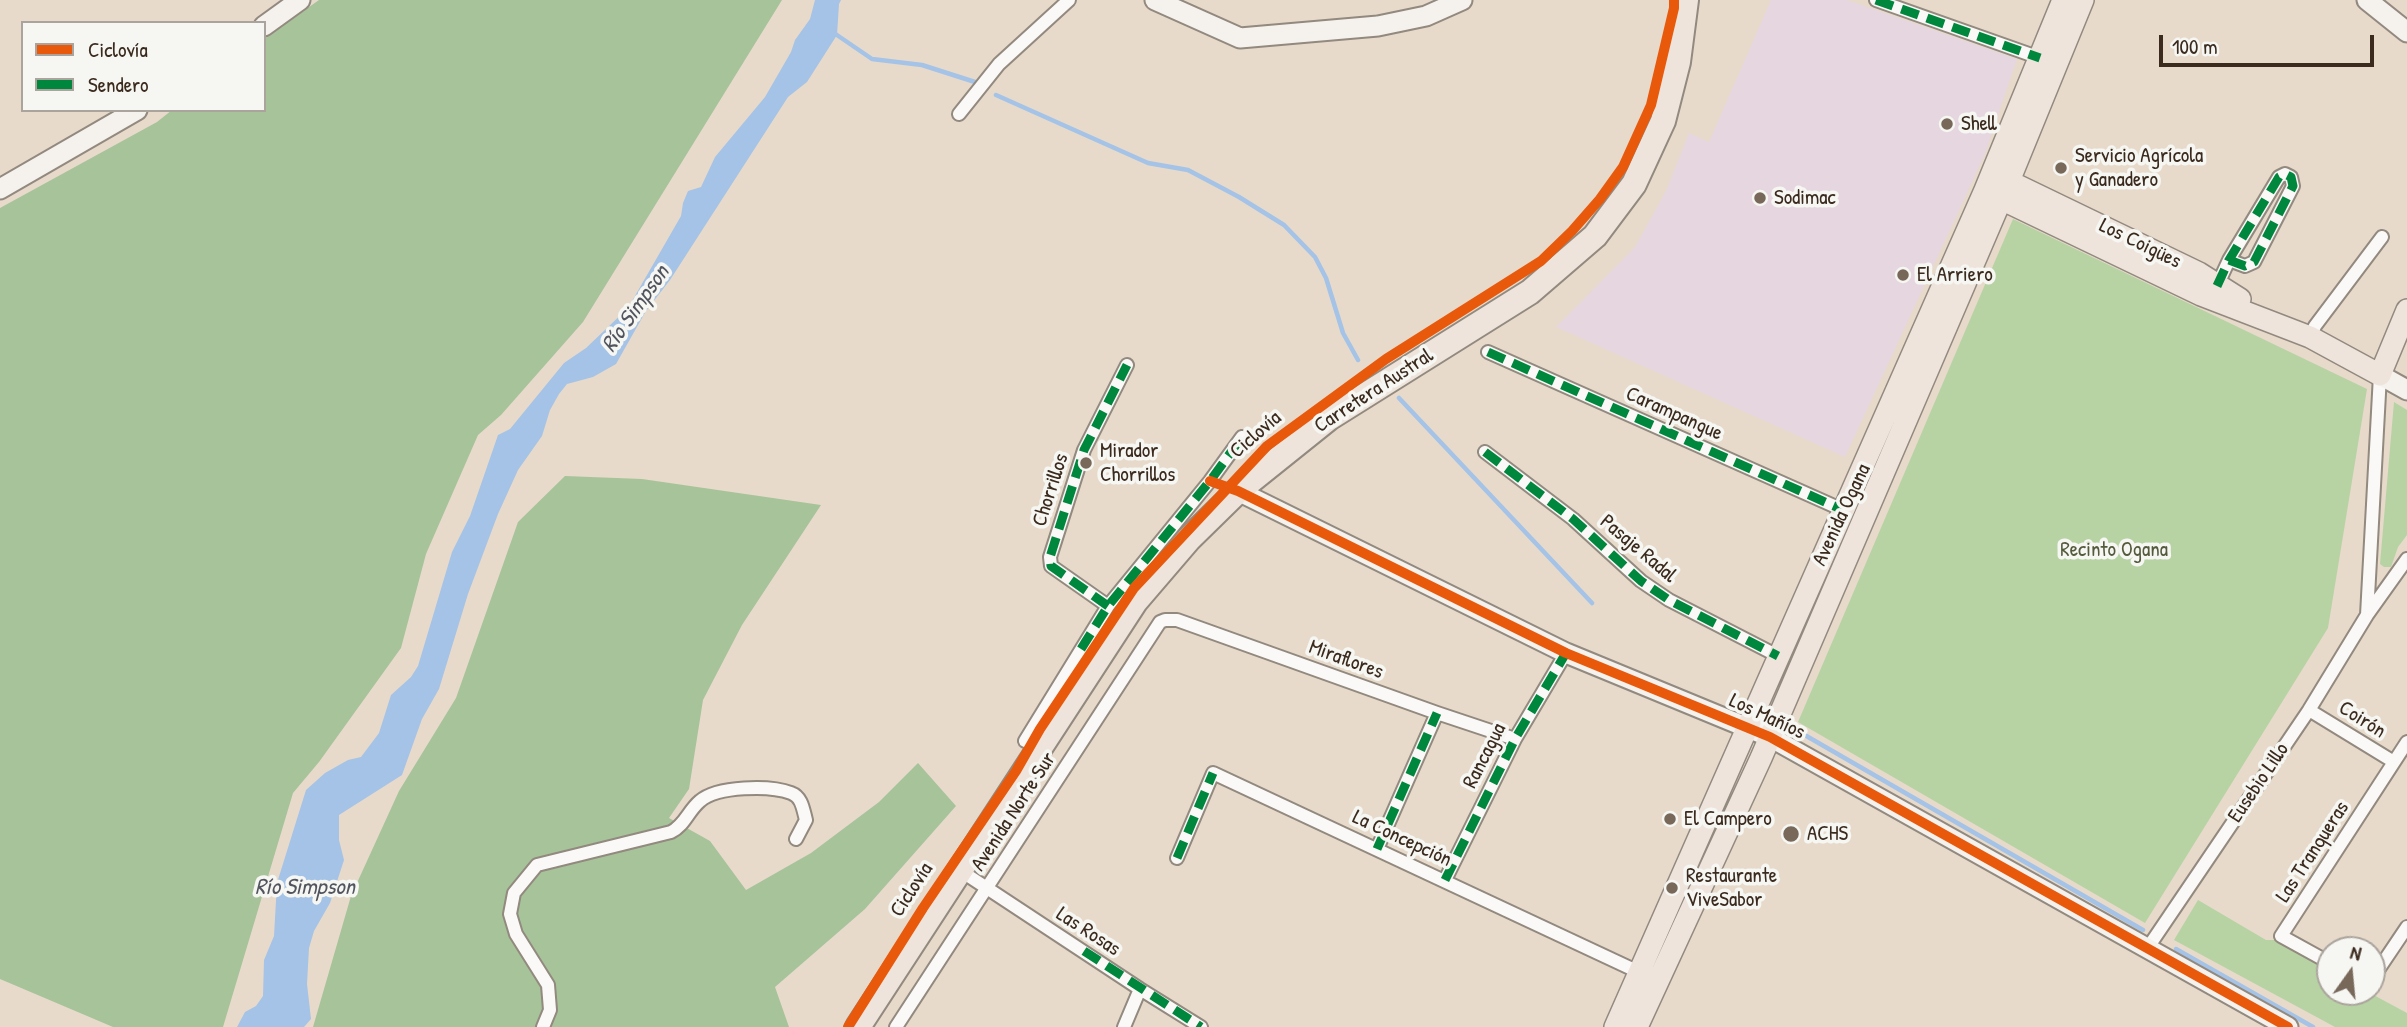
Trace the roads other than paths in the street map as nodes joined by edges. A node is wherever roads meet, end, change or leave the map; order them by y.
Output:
1 (300, 0) edge
2 (1069, 0) edge
3 (1154, 0) edge
4 (1461, 0) edge
5 (1686, 0) edge
6 (1878, 0) edge
7 (2063, 0) edge
8 (2083, 0) edge
9 (2367, 0) edge
10 (266, 25) edge
11 (2407, 32) edge
12 (2040, 58) junction
13 (134, 112) edge
14 (959, 114) dead end
15 (2001, 184) junction
16 (0, 189) edge
17 (2382, 237) dead end
18 (2229, 260) junction
19 (2217, 286) junction
20 (2407, 310) edge
21 (2282, 325) junction
22 (2310, 337) junction
23 (1488, 352) dead end
24 (1127, 365) dead end
25 (2380, 375) junction
26 (2407, 390) edge
27 (1242, 437) dead end
28 (1485, 452) dead end
29 (1210, 481) junction
30 (1238, 491) junction
31 (1843, 510) junction
32 (2407, 559) edge
33 (1108, 606) junction
34 (2367, 615) junction
35 (1165, 620) joint
36 (1566, 653) junction
37 (1778, 656) junction
38 (2309, 710) junction
39 (1437, 713) junction
40 (1748, 727) junction
41 (1770, 737) junction
42 (1515, 739) junction
43 (1025, 741) dead end
44 (2407, 742) edge
45 (2394, 762) junction
46 (796, 839) dead end
47 (1377, 849) junction
48 (1177, 858) dead end
49 (958, 869) junction
50 (1445, 880) junction
51 (987, 889) junction
52 (2407, 927) edge
53 (2147, 949) junction
54 (2316, 955) edge
55 (2386, 958) edge
56 (1648, 977) junction
57 (1140, 989) junction
58 (543, 1027) edge
59 (857, 1027) edge
60 (896, 1027) edge
61 (1124, 1027) edge
62 (1201, 1027) edge
63 (1615, 1027) edge
64 (1637, 1027) edge
65 (2288, 1027) edge

1 - 10 street
2 - 14 street
3 - 4 street
5 - 30 highway, Carretera Austral
6 - 12 street
7 - 12 main road, Avenida Ogana
8 - 15 main road, Avenida Ogana
9 - 11 street
12 - 15 main road, Avenida Ogana
13 - 16 street
15 - 19 main road, Los Coigües
15 - 21 main road, Los Coigües
15 - 31 main road, Avenida Ogana
15 - 41 main road, Avenida Ogana
17 - 22 street
18 - 18 street
18 - 19 street
19 - 21 main road, Los Coigües
20 - 25 main road, Eusebio Lillo
21 - 22 main road, Los Coigües
22 - 25 main road, Los Coigües
23 - 31 street, Carampangue
24 - 33 street, Chorrillos
25 - 26 street, Los Coigües
25 - 34 street, Eusebio Lillo
27 - 29 street
28 - 37 street, Pasaje Radal
29 - 30 street, Los Mañíos
29 - 33 street
30 - 36 street, Los Mañíos
30 - 49 highway, Carretera Austral
31 - 37 main road, Avenida Ogana
32 - 34 street, Eusebio Lillo
33 - 43 street
34 - 38 street, Eusebio Lillo
35 - 39 street, Miraflores
35 - 51 street, Avenida Norte Sur
36 - 40 street, Los Mañíos
36 - 42 street, Rancagua
37 - 40 main road, Avenida Ogana
38 - 45 street, Coirón
38 - 53 street, Eusebio Lillo
39 - 42 street, Miraflores
39 - 47 street
40 - 41 street, Los Mañíos
40 - 56 main road, Avenida Ogana
41 - 53 street, Los Mañíos
41 - 56 main road, Avenida Ogana
42 - 50 street, Rancagua
44 - 45 street, Las Tranqueras
45 - 54 street, Las Tranqueras
46 - 58 street
47 - 48 street, La Concepción
47 - 50 street, La Concepción
49 - 51 street, Las Rosas
49 - 59 highway, Carretera Austral
50 - 56 street, La Concepción
51 - 57 street, Las Rosas
51 - 60 street, Avenida Norte Sur
52 - 55 street
53 - 65 street, Los Mañíos
56 - 63 main road, Avenida Ogana
56 - 64 main road, Avenida Ogana
57 - 61 street
57 - 62 street, Las Rosas

